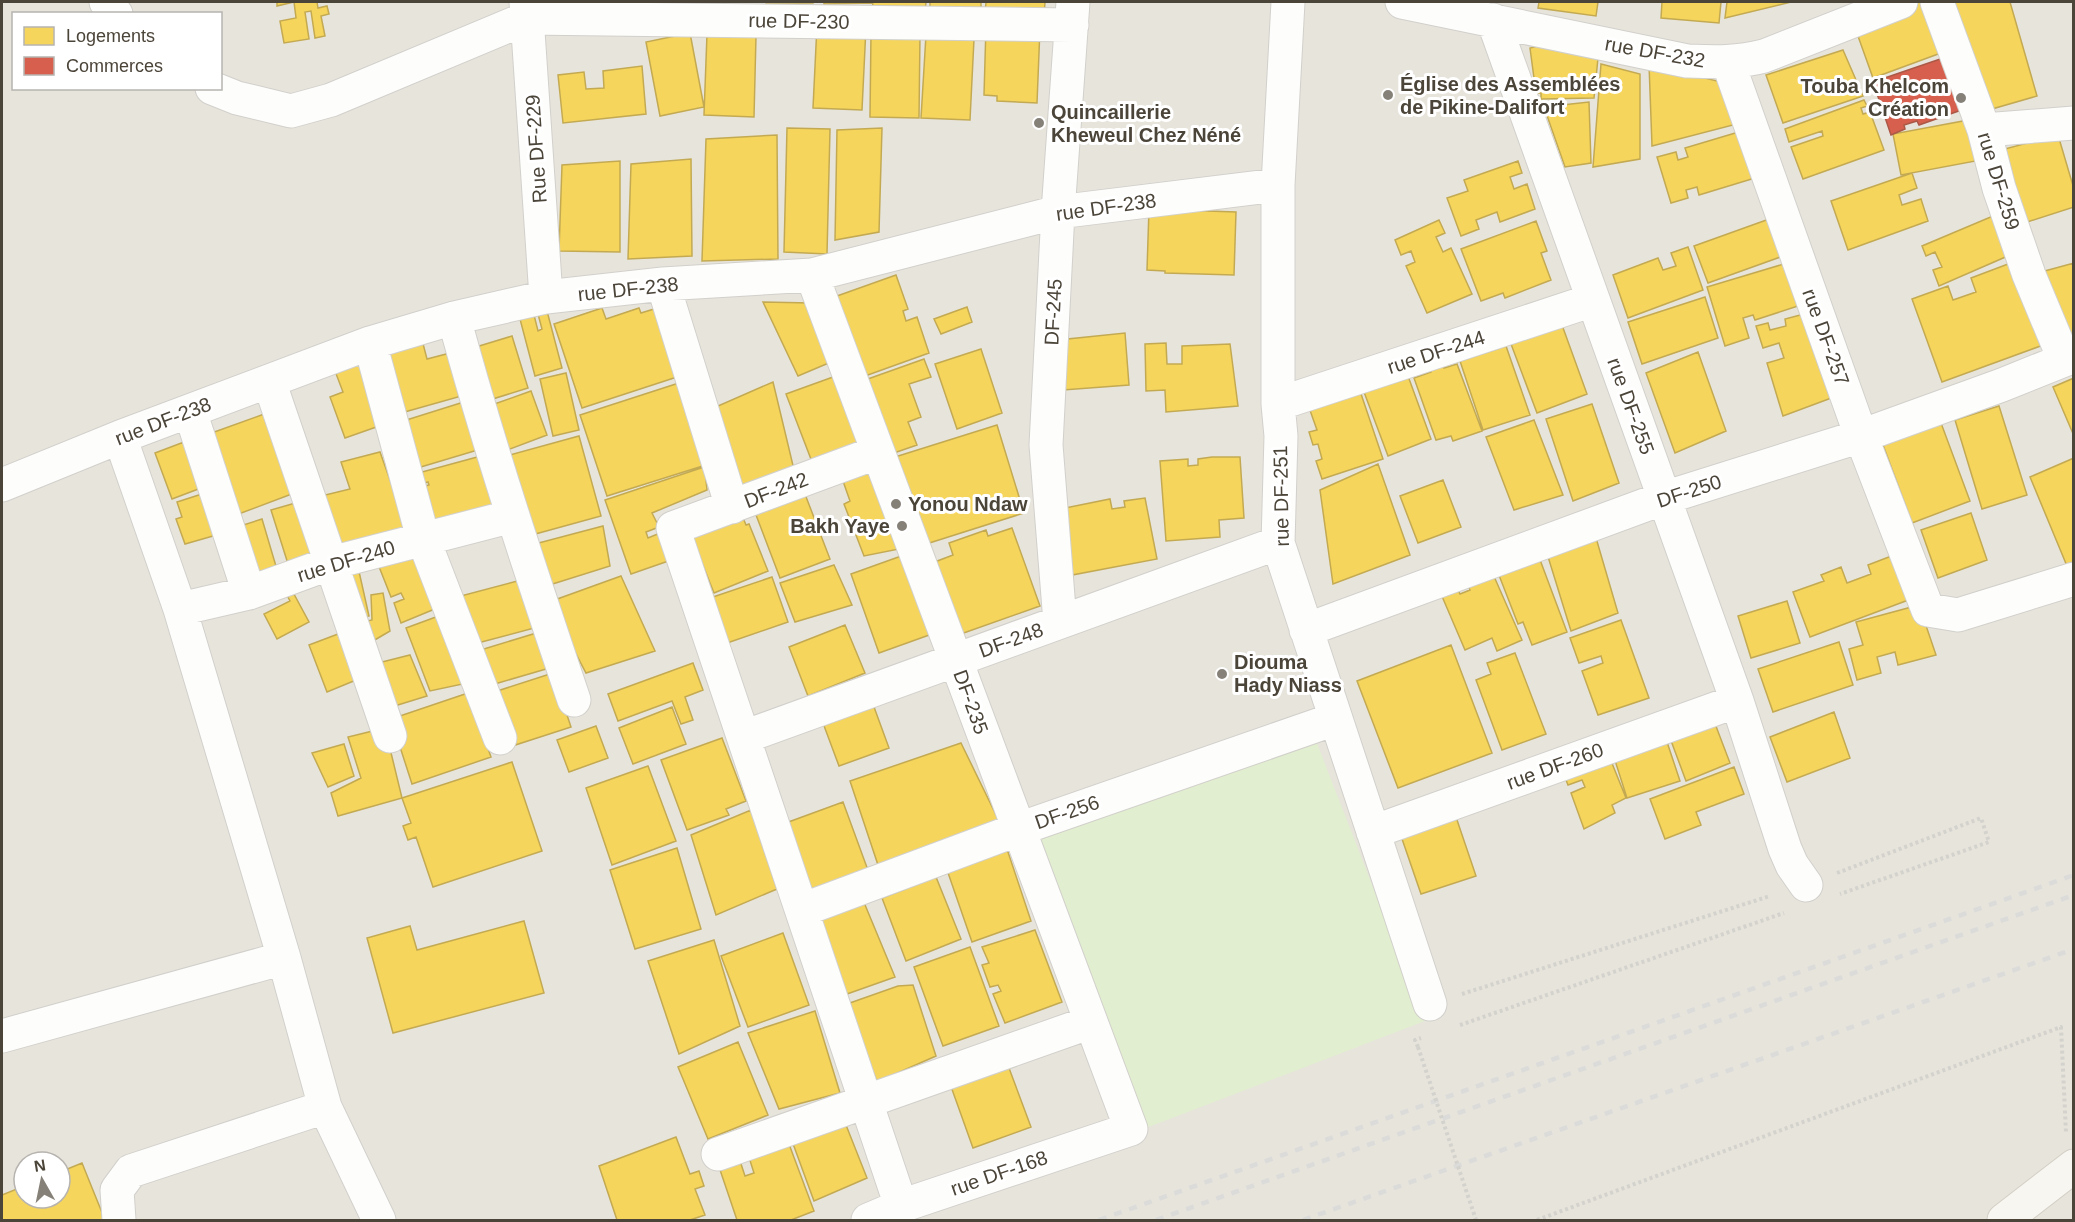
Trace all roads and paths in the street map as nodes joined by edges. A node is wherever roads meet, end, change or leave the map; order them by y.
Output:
1 (1288, 2) edge
2 (1402, 2) edge
3 (1901, 2) edge
4 (1937, 2) edge
5 (527, 10) edge
6 (1072, 13) edge
7 (1493, 20) junction
8 (1728, 62) junction
9 (217, 90) edge
10 (2073, 123) edge
11 (1984, 130) junction
12 (1278, 184) junction
13 (1058, 212) junction
14 (812, 275) junction
15 (663, 284) junction
16 (546, 297) junction
17 (1593, 300) junction
18 (454, 318) junction
19 (370, 343) junction
20 (2069, 358) edge
21 (269, 381) junction
22 (1278, 404) junction
23 (190, 411) junction
24 (1861, 436) junction
25 (120, 437) junction
26 (878, 452) junction
27 (2, 485) edge
28 (1664, 498) junction
29 (732, 507) junction
30 (513, 516) junction
31 (423, 538) junction
32 (1278, 543) junction
33 (331, 563) junction
34 (2073, 579) edge
35 (249, 593) junction
36 (180, 609) junction
37 (1060, 622) junction
38 (1306, 630) junction
39 (956, 660) junction
40 (574, 700) dead end
41 (1737, 701) junction
42 (1335, 719) junction
43 (390, 736) dead end
44 (744, 737) junction
45 (500, 738) dead end
46 (1019, 829) junction
47 (1373, 832) junction
48 (1819, 891) junction
49 (802, 910) junction
50 (1786, 912) dead end
51 (284, 958) junction
52 (1440, 1016) junction
53 (1091, 1022) junction
54 (2, 1036) edge
55 (1426, 1036) dead end
56 (866, 1101) junction
57 (325, 1107) junction
58 (1131, 1129) joint
59 (718, 1154) dead end
60 (2071, 1168) edge
61 (901, 1206) junction
62 (119, 1221) edge
63 (379, 1221) edge
64 (868, 1221) edge
65 (1476, 1221) edge
66 (1537, 1221) edge
67 (2004, 1221) edge

1 - 12 street, rue DF-251
2 - 7 street, rue DF-232
3 - 8 street, rue DF-232
4 - 11 street, rue DF-259
5 - 6 street, rue DF-230
5 - 9 street
5 - 16 street, Rue DF-229
6 - 13 street, DF-245
7 - 8 street, rue DF-232
7 - 17 street, rue DF-255
8 - 24 street, rue DF-257
10 - 11 street
11 - 20 street, rue DF-259
12 - 13 street, rue DF-238
12 - 22 street, rue DF-251
13 - 14 street, rue DF-238
13 - 37 street, DF-245
14 - 15 street, rue DF-238
14 - 26 street, DF-235 / DF-235
15 - 16 street, rue DF-238
15 - 29 street
16 - 18 street, rue DF-238
17 - 22 street, rue DF-244
17 - 28 street, rue DF-255
18 - 19 street, rue DF-238
18 - 30 street
19 - 21 street, rue DF-238
19 - 31 street
20 - 24 street, DF-250 / DF-250
21 - 23 street, rue DF-238
21 - 33 street
22 - 32 street, rue DF-251
23 - 25 street, rue DF-238
23 - 35 street
24 - 28 street, DF-250 / DF-250
24 - 34 street, rue DF-257
25 - 27 street, rue DF-238
25 - 36 street
26 - 29 street, DF-242 / DF-242
26 - 39 street, DF-235 / DF-235
28 - 38 street, DF-250 / DF-250
28 - 41 street, rue DF-255
29 - 44 street, DF-242 / DF-242
30 - 31 street, rue DF-240
30 - 40 street
31 - 33 street, rue DF-240
31 - 45 street
32 - 37 street, DF-248 / DF-248
32 - 38 street, rue DF-251
33 - 35 street, rue DF-240
33 - 43 street
35 - 36 street, rue DF-240
36 - 51 street
37 - 39 street, DF-248 / DF-248
38 - 42 street, rue DF-251
39 - 44 street, DF-248 / DF-248
39 - 46 street, DF-235 / DF-235
41 - 47 street, rue DF-260
41 - 48 street, rue DF-255
42 - 46 street, DF-256
42 - 47 street, rue DF-251
44 - 49 street
46 - 49 street, DF-256
46 - 53 street, DF-235 / DF-235
47 - 52 street, rue DF-251
48 - 48 path
48 - 52 path
49 - 56 street
50 - 52 path
51 - 54 street
51 - 57 street
53 - 56 street
53 - 58 street, DF-235 / DF-235
55 - 65 path, bridge
56 - 59 street
56 - 61 street
57 - 62 street
57 - 63 street
58 - 61 street, rue DF-168
60 - 66 path
60 - 67 main road
61 - 64 street, rue DF-168

